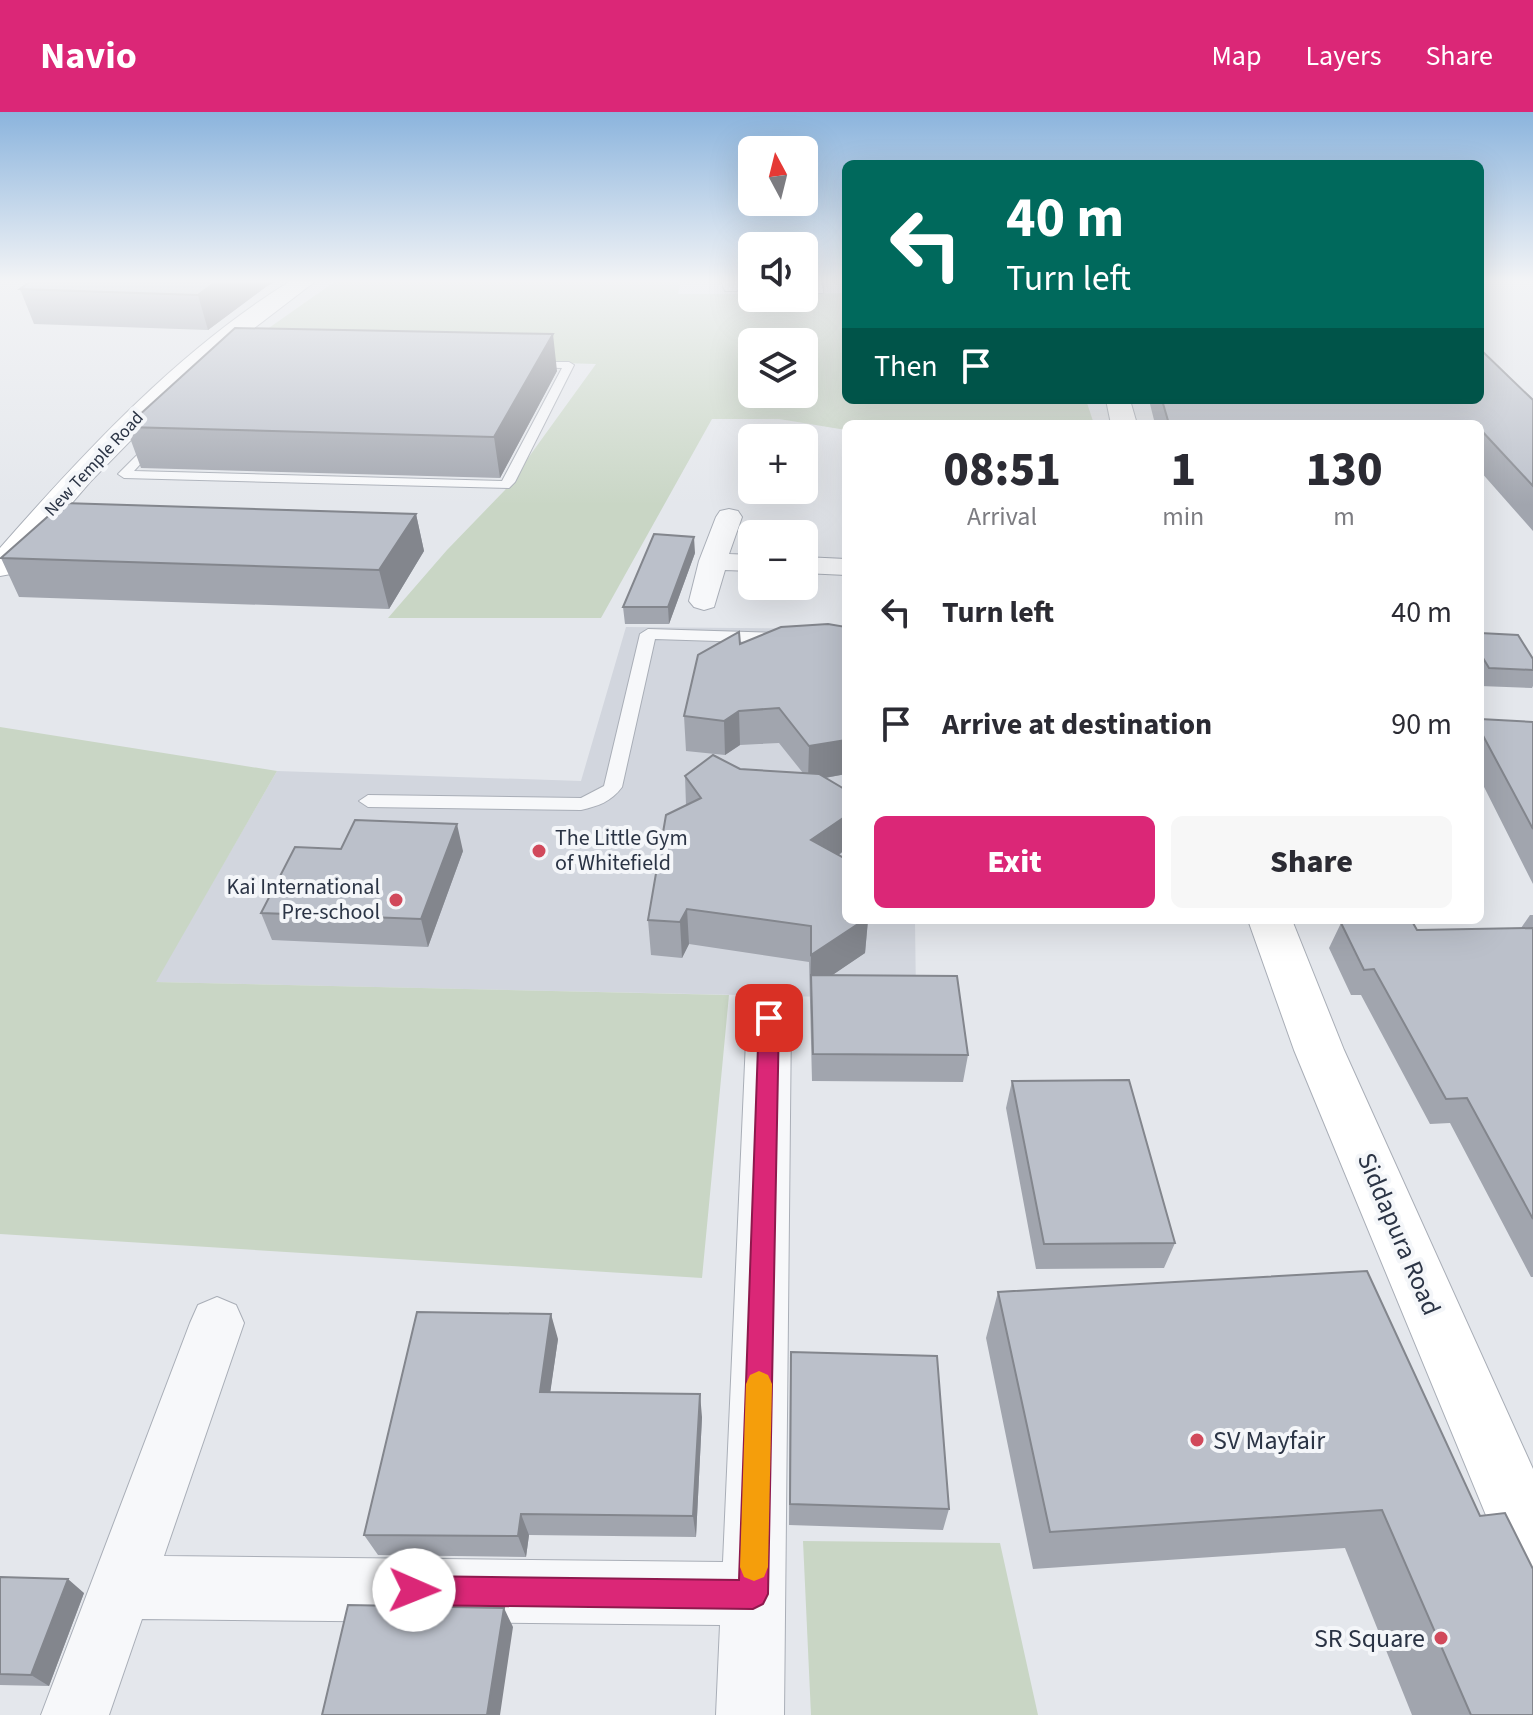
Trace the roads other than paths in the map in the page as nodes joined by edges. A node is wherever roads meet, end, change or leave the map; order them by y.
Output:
1 (213, 355) edge
2 (522, 364) edge
3 (165, 431) edge
4 (729, 517) dead end
5 (713, 561) junction
6 (738, 562) edge
7 (818, 566) edge
8 (0, 567) edge
9 (842, 567) edge
10 (704, 601) dead end
11 (800, 638) edge
12 (368, 801) dead end
13 (1272, 924) edge
14 (769, 1018) dead end
15 (217, 1323) dead end
16 (1533, 1547) edge
17 (121, 1587) junction
18 (753, 1594) junction
19 (75, 1715) edge
20 (750, 1715) edge

1 - 8 street, New Temple Road
2 - 3 lane
4 - 5 street
5 - 6 street
5 - 10 street
7 - 9 street
11 - 12 lane
13 - 16 street, Siddapura Road
14 - 18 street
15 - 17 street
17 - 18 street
17 - 19 street
18 - 20 street

